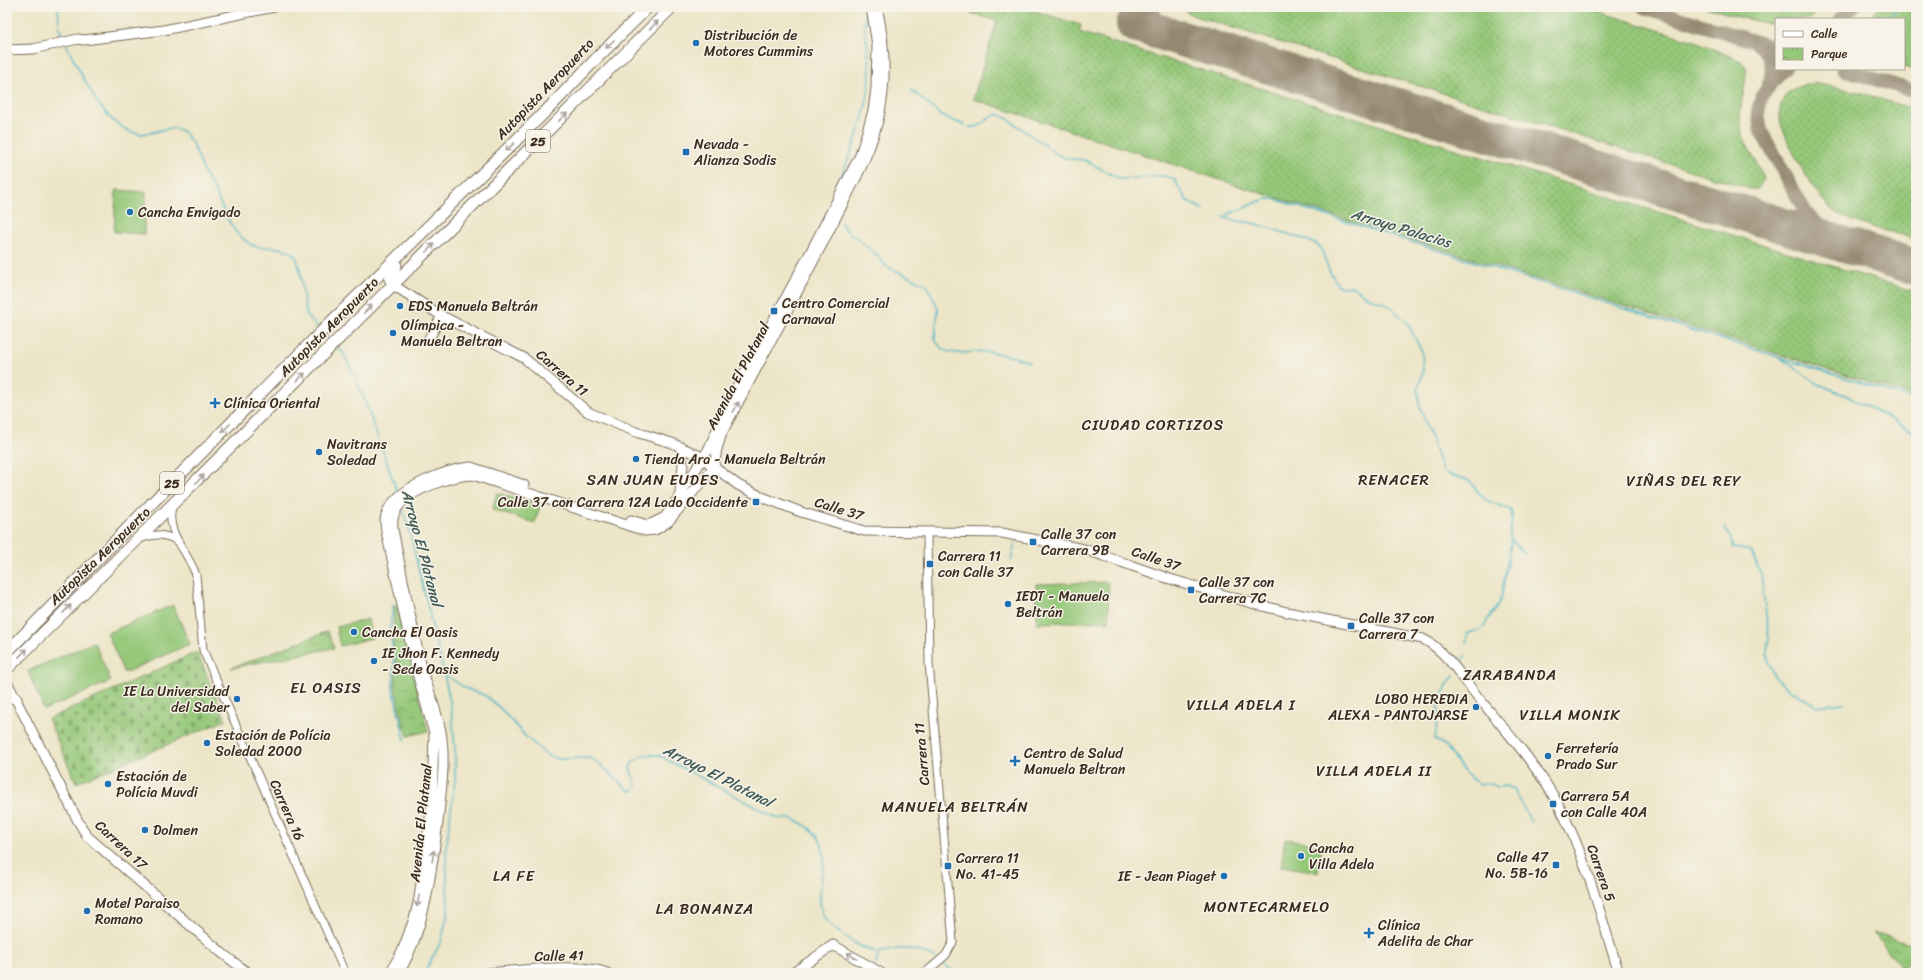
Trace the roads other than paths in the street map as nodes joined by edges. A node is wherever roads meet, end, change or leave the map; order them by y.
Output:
1 (274, 7) edge
2 (648, 7) edge
3 (672, 7) edge
4 (871, 7) edge
5 (877, 7) edge
6 (7, 50) edge
7 (811, 256) junction
8 (395, 260) junction
9 (393, 285) junction
10 (442, 316) junction
11 (429, 338) dead end
12 (718, 442) junction
13 (681, 447) junction
14 (703, 458) junction
15 (714, 467) junction
16 (727, 477) junction
17 (408, 493) junction
18 (679, 496) junction
19 (172, 507) junction
20 (392, 510) junction
21 (927, 533) junction
22 (138, 540) junction
23 (179, 542) junction
24 (7, 652) edge
25 (7, 669) edge
26 (7, 682) edge
27 (11, 697) edge
28 (1547, 786) joint
29 (877, 971) edge
30 (248, 973) edge
31 (345, 973) edge
32 (390, 973) edge
33 (399, 973) edge
34 (487, 973) edge
35 (607, 973) edge
36 (793, 973) edge
37 (925, 973) edge
38 (1619, 973) edge

1 - 6 main road
2 -> 8 highway, Autopista Aeropuerto / 25
9 -> 3 highway, Autopista Aeropuerto / 25
4 - 7 main road
5 - 7 main road, Avenida El Platanal
12 -> 7 main road, Avenida El Platanal
7 - 14 main road, Avenida El Platanal
8 - 9 main road
8 -> 24 highway, Autopista Aeropuerto / 25
9 - 10 main road, Carrera 11
19 -> 9 highway, Autopista Aeropuerto / 25
10 - 11 main road
10 - 13 main road, Carrera 11
12 - 15 main road, Avenida El Platanal
12 - 16 main road
13 - 14 main road, Carrera 11
13 - 18 main road
14 - 15 main road, Calle 37
14 - 18 main road, Avenida El Platanal
15 - 16 main road, Calle 37
15 - 17 main road, Avenida El Platanal
16 - 21 main road, Calle 37
17 - 18 main road, Avenida El Platanal
17 - 20 main road, Avenida El Platanal
19 - 22 highway, Autopista Aeropuerto / 25
19 - 23 street, Carrera 16
20 -> 32 main road, Avenida El Platanal
33 -> 20 main road, Avenida El Platanal
21 - 28 main road, Calle 37
21 - 37 street, Carrera 11
22 - 23 street
25 -> 22 highway, Autopista Aeropuerto / 25
23 - 31 street, Carrera 16
26 - 27 main road, Carrera 17
27 - 30 main road, Carrera 17
28 - 38 main road, Carrera 5
29 -> 36 main road
34 - 35 main road, Calle 41

